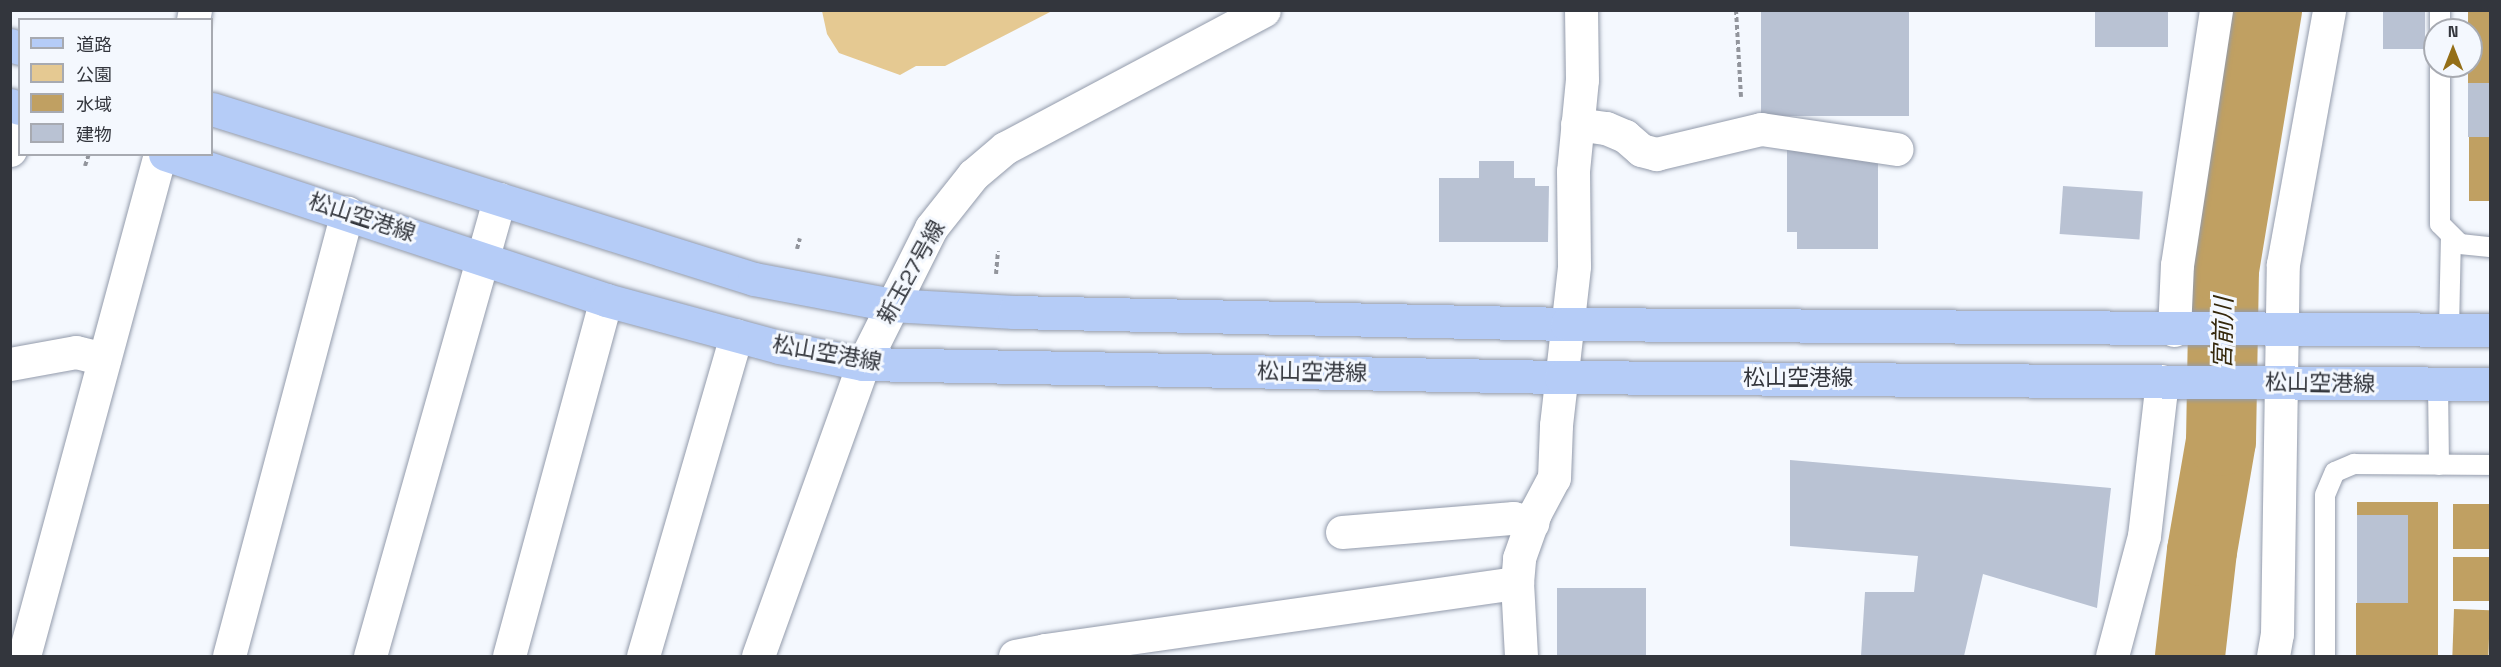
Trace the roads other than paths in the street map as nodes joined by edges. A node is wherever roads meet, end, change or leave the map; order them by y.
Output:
1 (1263, 10) edge
2 (1581, 10) edge
3 (2216, 10) edge
4 (2329, 10) edge
5 (2440, 78) edge
6 (213, 109) edge
7 (1577, 124) junction
8 (18, 132) edge
9 (1897, 149) dead end
10 (10, 150) edge
11 (159, 156) edge
12 (171, 156) edge
13 (499, 199) junction
14 (347, 212) junction
15 (2451, 238) junction
16 (2490, 247) edge
17 (481, 259) junction
18 (606, 300) junction
19 (891, 306) junction
20 (1567, 324) junction
21 (2271, 329) junction
22 (2181, 330) junction
23 (2449, 330) junction
24 (2490, 330) edge
25 (736, 335) junction
26 (104, 359) junction
27 (10, 364) edge
28 (863, 364) junction
29 (1561, 376) junction
30 (2170, 381) junction
31 (2267, 382) junction
32 (2438, 384) junction
33 (2490, 384) edge
34 (2439, 465) junction
35 (2490, 465) edge
36 (1532, 523) junction
37 (1342, 532) dead end
38 (1516, 583) junction
39 (1035, 654) edge
40 (24, 657) edge
41 (229, 657) edge
42 (370, 657) edge
43 (509, 657) edge
44 (643, 657) edge
45 (758, 657) edge
46 (1521, 657) edge
47 (2112, 657) edge
48 (2273, 657) edge
49 (2325, 657) edge

1 - 19 street, 新玉27号線
2 - 7 street
3 - 22 street
4 - 21 street
5 - 15 lane
6 - 13 main road
7 - 9 street
7 - 20 street
8 - 10 street
11 - 26 street
12 - 14 main road, 松山空港線
13 - 17 street
13 - 19 main road
14 - 17 main road, 松山空港線
14 - 41 street
15 - 16 lane
15 - 23 lane
17 - 18 main road, 松山空港線
17 - 42 street
18 - 25 main road, 松山空港線
18 - 43 street
19 - 20 main road
19 - 28 street, 新玉27号線
20 - 22 main road
20 - 29 street
21 - 22 main road
21 - 23 main road
21 - 31 street
23 - 24 main road
25 - 28 main road, 松山空港線
25 - 44 street
26 - 27 street
26 - 40 street
28 - 29 main road, 松山空港線
28 - 45 street, 新玉27号線
29 - 30 main road, 松山空港線
29 - 36 street
30 - 31 main road, 松山空港線
30 - 47 street
31 - 32 main road, 松山空港線
31 - 48 street
32 - 33 main road, 松山空港線
32 - 34 lane
34 - 35 lane
34 - 49 lane
36 - 37 street
36 - 38 street
38 - 39 street
38 - 46 street

